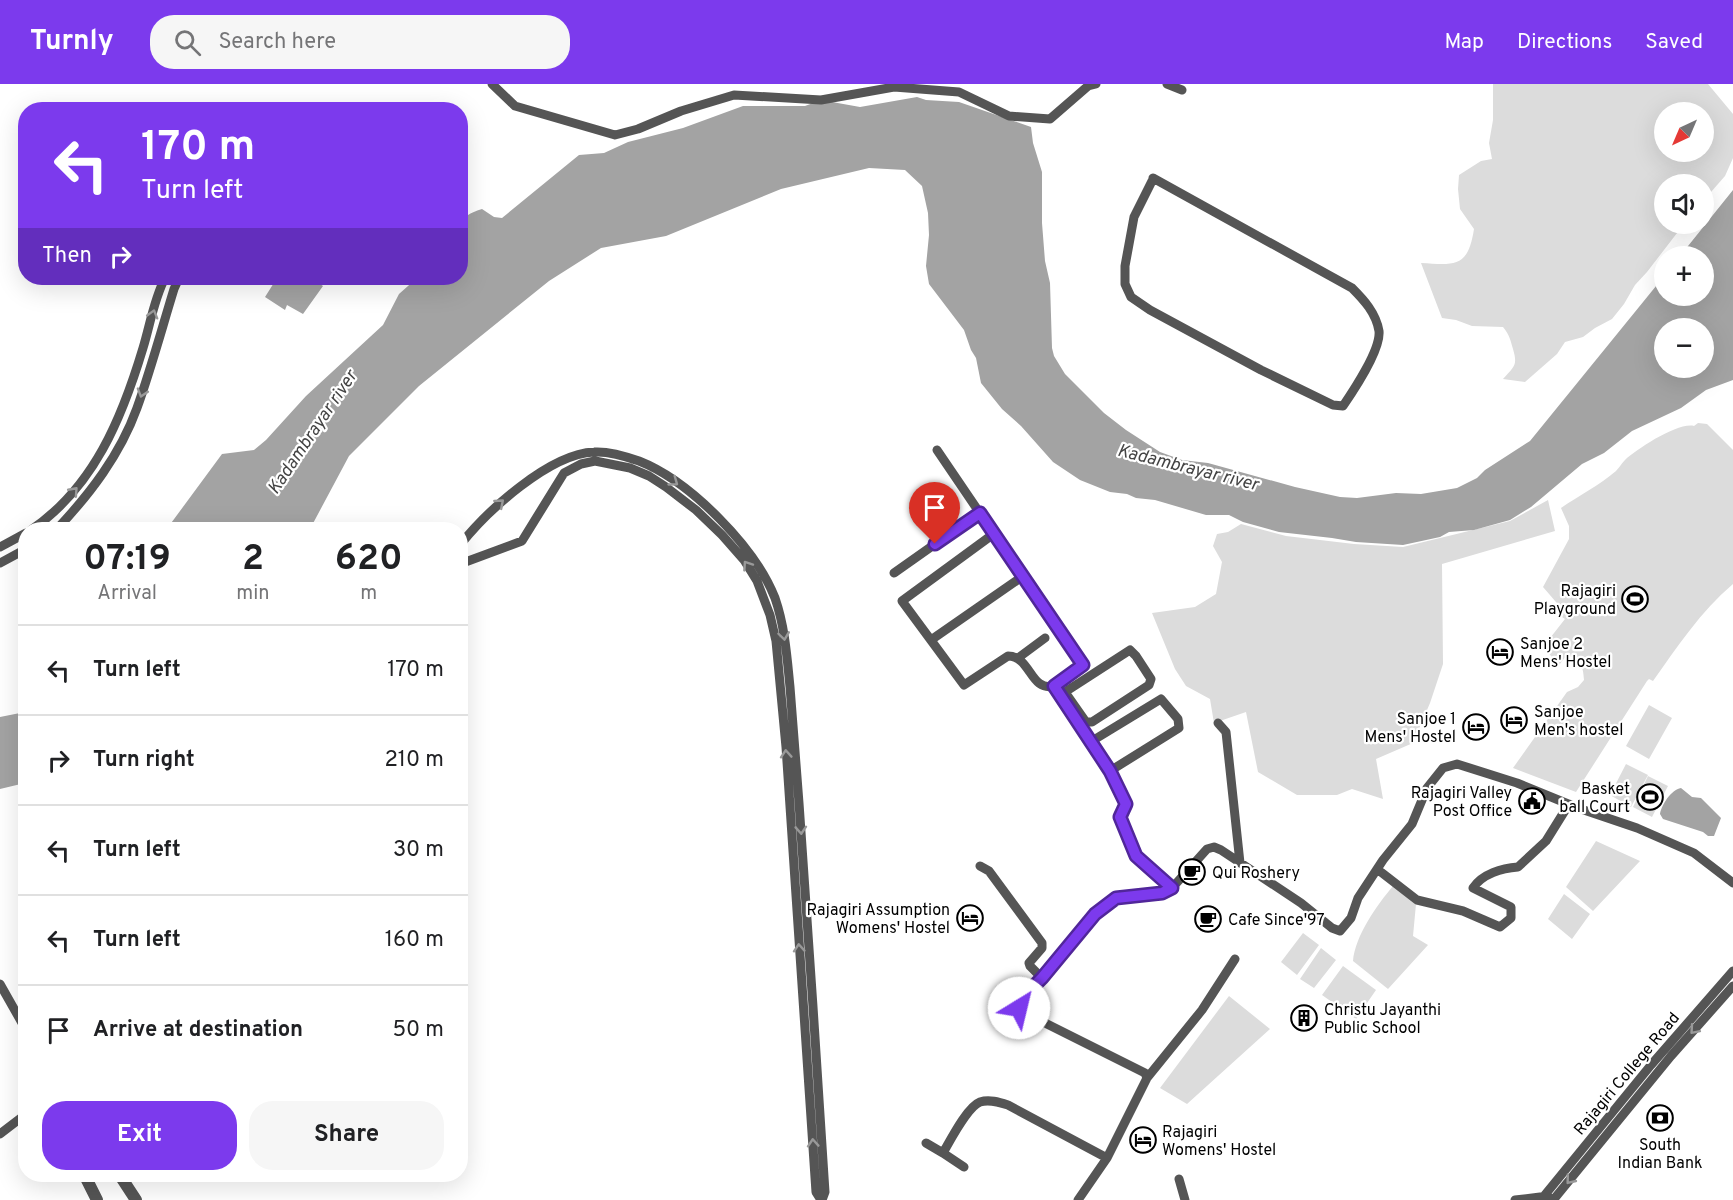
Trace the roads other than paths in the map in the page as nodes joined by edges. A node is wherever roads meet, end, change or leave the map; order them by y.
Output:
1 (492, 84) edge
2 (1096, 84) edge
3 (1167, 84) edge
4 (1182, 90) dead end
5 (1153, 180) joint
6 (162, 285) edge
7 (176, 285) edge
8 (937, 450) dead end
9 (93, 467) junction
10 (103, 473) junction
11 (980, 513) junction
12 (43, 522) edge
13 (64, 522) edge
14 (468, 536) edge
15 (18, 537) edge
16 (988, 538) dead end
17 (0, 547) edge
18 (18, 553) edge
19 (468, 561) edge
20 (0, 563) edge
21 (894, 573) dead end
22 (1016, 581) dead end
23 (1045, 638) dead end
24 (931, 640) junction
25 (1018, 658) junction
26 (1054, 686) junction
27 (1063, 694) junction
28 (1218, 723) dead end
29 (1092, 741) junction
30 (1110, 771) junction
31 (1569, 804) junction
32 (1240, 863) junction
33 (980, 866) dead end
34 (1377, 869) junction
35 (1733, 882) edge
36 (1172, 888) junction
37 (1235, 959) dead end
38 (1733, 971) edge
39 (1042, 978) junction
40 (0, 984) edge
41 (1733, 986) edge
42 (18, 1016) edge
43 (1147, 1078) junction
44 (18, 1120) edge
45 (0, 1134) edge
46 (926, 1143) dead end
47 (943, 1153) junction
48 (1107, 1158) junction
49 (964, 1167) dead end
50 (1179, 1179) dead end
51 (88, 1182) edge
52 (124, 1182) edge
53 (1539, 1198) edge
54 (97, 1200) edge
55 (136, 1200) edge
56 (821, 1200) edge
57 (1078, 1200) edge
58 (1185, 1200) edge
59 (1515, 1200) edge
60 (1555, 1200) edge

1 - 2 street
3 - 4 street
5 - 5 street
9 -> 6 street
7 -> 10 street
8 - 11 street
9 - 10 street
12 -> 9 street
10 - 13 street
11 - 21 street
11 - 26 street
14 -> 56 street
15 - 17 street
16 - 24 street
18 - 20 street
56 -> 19 street
22 - 24 street
23 - 25 street
24 - 25 street
25 - 26 street
26 - 27 street
27 - 27 street
27 - 29 street
28 - 32 street
29 - 30 street
29 - 30 street
30 - 36 street
31 - 34 street
31 - 34 street
31 - 35 street
32 - 34 street
32 - 36 street
33 - 39 street
36 - 39 street
37 - 43 street
38 - 53 street, Rajagiri College Road
39 - 43 street
40 - 42 street
41 -> 60 street, Rajagiri College Road
43 - 48 street
44 - 45 street
46 - 47 street
47 - 48 street
47 - 49 street
48 - 57 street
50 - 58 street
51 - 54 street
52 - 55 street
53 - 59 street
53 - 60 street

